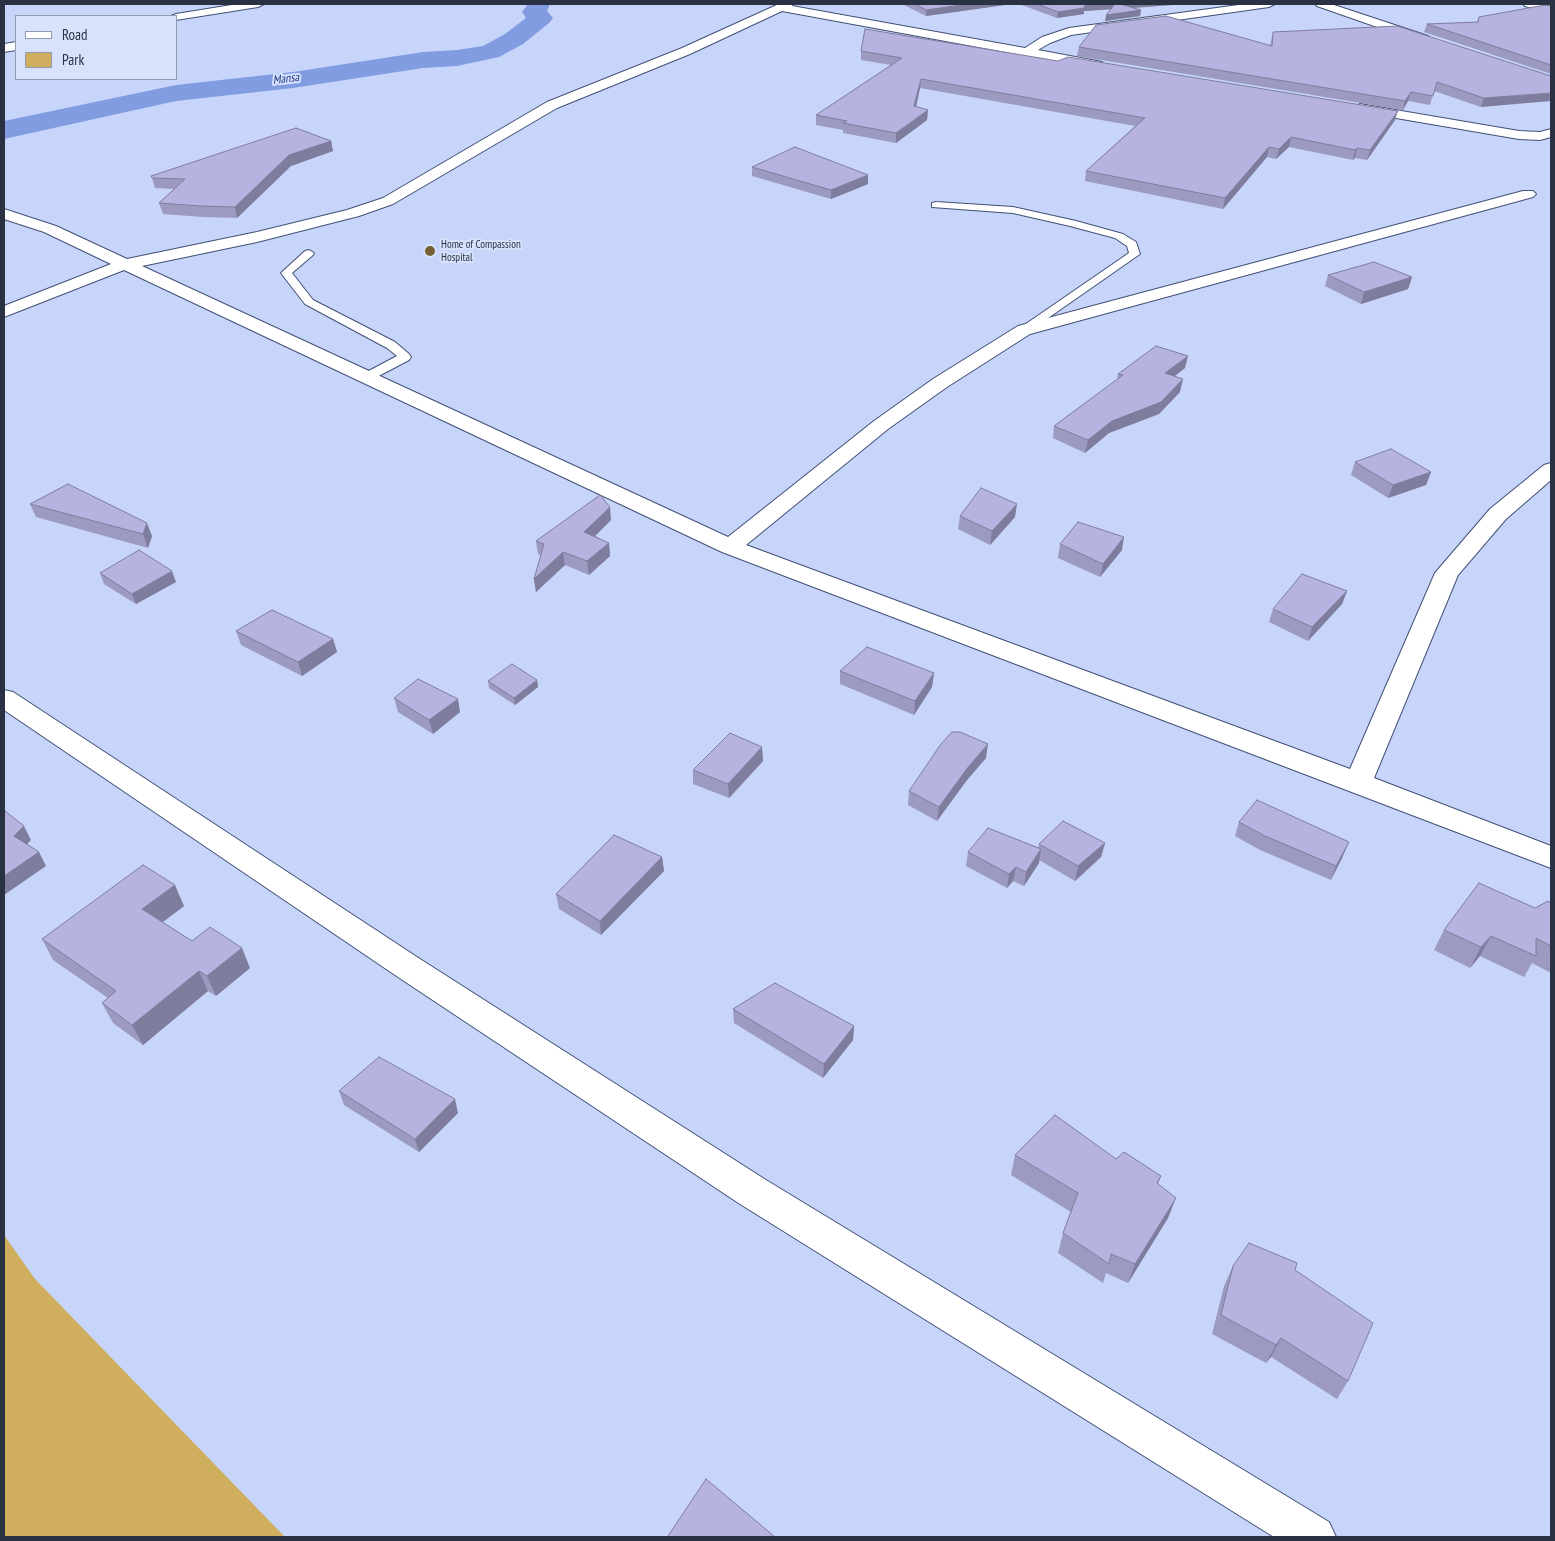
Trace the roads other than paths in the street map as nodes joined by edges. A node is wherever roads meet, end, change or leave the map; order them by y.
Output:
1 (258, 4) edge
2 (1269, 4) edge
3 (1321, 4) edge
4 (1529, 4) edge
5 (784, 6) edge
6 (1551, 10) edge
7 (178, 17) edge
8 (1437, 43) edge
9 (1026, 53) junction
10 (1111, 67) edge
11 (1352, 107) edge
12 (1551, 133) edge
13 (1528, 194) dead end
14 (936, 204) dead end
15 (4, 214) edge
16 (309, 253) dead end
17 (125, 264) junction
18 (4, 312) edge
19 (1024, 330) junction
20 (367, 377) junction
21 (1551, 469) edge
22 (730, 547) junction
23 (4, 698) edge
24 (1358, 782) junction
25 (1551, 857) edge
26 (1314, 1537) edge

1 - 7 street
2 - 9 street
3 - 8 street
4 - 6 street
5 - 9 street
5 - 17 street
9 - 10 street
11 - 12 street
13 - 19 street
14 - 19 lane
15 - 17 street
16 - 20 lane
17 - 18 street
17 - 20 street
19 - 22 street
20 - 22 street
21 - 24 street
22 - 24 street
23 - 26 street
24 - 25 street

